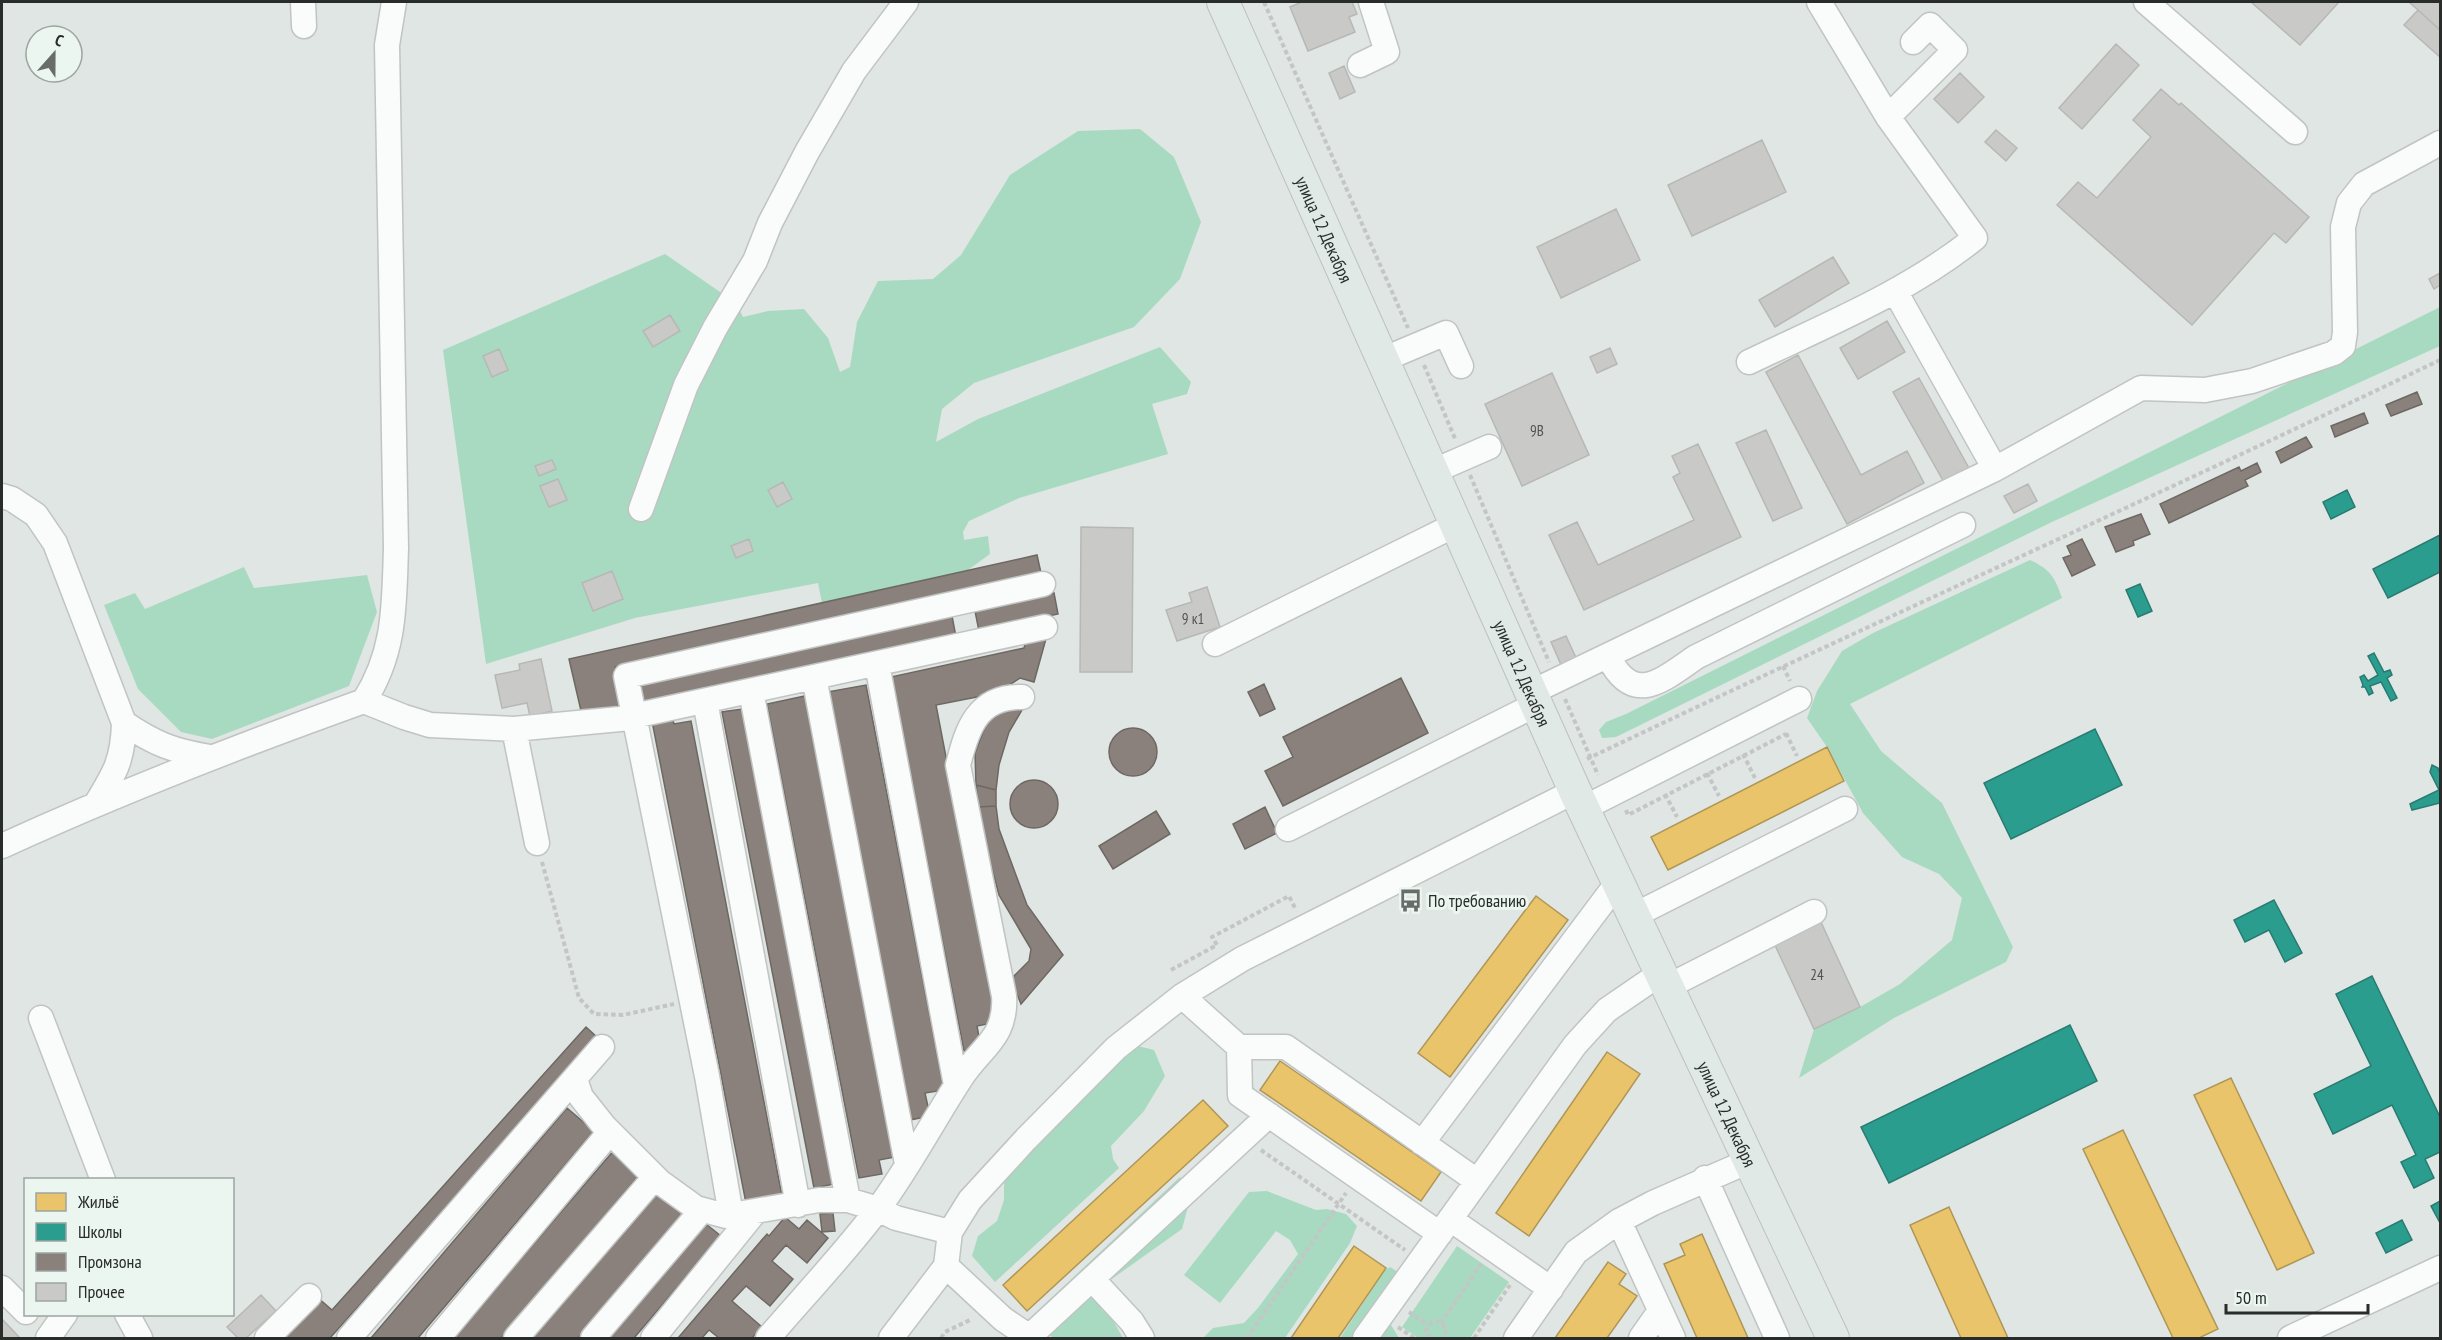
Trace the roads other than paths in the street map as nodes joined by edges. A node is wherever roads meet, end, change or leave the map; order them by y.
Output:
1 (303, 2) edge
2 (394, 2) edge
3 (906, 2) edge
4 (1223, 2) edge
5 (1371, 2) edge
6 (1819, 2) edge
7 (2146, 2) edge
8 (304, 26) dead end
9 (1913, 42) dead end
10 (1360, 65) dead end
11 (1888, 117) junction
12 (2295, 132) dead end
13 (2440, 143) edge
14 (1895, 291) junction
15 (1382, 360) junction
16 (1749, 362) dead end
17 (1461, 366) dead end
18 (1489, 447) dead end
19 (1995, 469) junction
20 (1434, 471) junction
21 (2, 496) edge
22 (641, 509) dead end
23 (1457, 524) junction
24 (1963, 525) dead end
25 (1043, 584) dead end
26 (1045, 627) dead end
27 (1215, 644) dead end
28 (1608, 656) junction
29 (878, 664) junction
30 (814, 677) junction
31 (751, 691) junction
32 (1542, 692) junction
33 (1022, 697) dead end
34 (1799, 699) dead end
35 (364, 701) junction
36 (705, 701) junction
37 (635, 716) junction
38 (124, 723) junction
39 (514, 729) junction
40 (210, 757) junction
41 (1590, 785) junction
42 (96, 804) junction
43 (1845, 809) dead end
44 (1288, 829) dead end
45 (537, 843) road end
46 (2, 846) edge
47 (1618, 882) junction
48 (1814, 912) dead end
49 (1635, 915) junction
50 (1664, 980) junction
51 (1182, 996) junction
52 (40, 1018) dead end
53 (602, 1047) dead end
54 (1239, 1047) junction
55 (575, 1079) junction
56 (956, 1085) junction
57 (1269, 1115) junction
58 (610, 1132) junction
59 (1422, 1143) junction
60 (1749, 1161) junction
61 (907, 1164) junction
62 (655, 1177) junction
63 (103, 1178) edge
64 (1706, 1178) junction
65 (1477, 1181) junction
66 (848, 1200) junction
67 (798, 1204) junction
68 (878, 1209) junction
69 (702, 1210) junction
70 (755, 1212) junction
71 (731, 1215) junction
72 (1619, 1221) junction
73 (1445, 1226) junction
74 (950, 1232) junction
75 (946, 1266) junction
76 (2440, 1268) edge
77 (1092, 1279) junction
78 (2, 1288) edge
79 (1551, 1289) junction
80 (309, 1296) dead end
81 (24, 1310) edge
82 (1660, 1311) junction
83 (30, 1316) edge
84 (64, 1316) edge
85 (48, 1337) edge
86 (267, 1338) edge
87 (349, 1338) edge
88 (438, 1338) edge
89 (516, 1338) edge
90 (593, 1338) edge
91 (653, 1338) edge
92 (768, 1338) edge
93 (891, 1338) edge
94 (1030, 1338) edge
95 (1142, 1338) edge
96 (1365, 1338) edge
97 (1516, 1338) edge
98 (1641, 1338) edge
99 (1673, 1338) edge
100 (1777, 1338) edge
101 (1833, 1338) edge
102 (2290, 1338) edge

1 - 8 street
2 - 35 street
3 - 22 street
4 - 15 main road, улица 12 Декабря
5 - 10 street
6 - 11 street
7 - 12 street
9 - 11 street
11 - 14 street
13 - 19 street
14 - 16 street
14 - 19 street
15 - 17 street
15 - 20 main road, улица 12 Декабря
18 - 20 street
19 - 28 street
20 - 23 main road, улица 12 Декабря
21 - 38 street
23 - 27 street
23 - 32 main road, улица 12 Декабря
24 - 28 street
25 - 37 street
26 - 29 street
28 - 32 street
29 - 30 street
29 - 56 street
30 - 31 street
30 - 61 street
31 - 36 street
31 - 66 street
32 - 41 main road, улица 12 Декабря
32 - 44 street
33 - 56 street
34 - 41 street
35 - 39 street
35 - 40 street
36 - 37 street
36 - 67 street
37 - 39 street
37 - 71 street
38 - 40 street
38 - 42 street
39 - 45 street
40 - 42 street
41 - 47 main road, улица 12 Декабря
41 - 51 street
42 - 46 street
43 - 49 street
47 - 49 main road, улица 12 Декабря
47 - 59 street
48 - 50 street
49 - 50 main road, улица 12 Декабря
50 - 60 main road, улица 12 Декабря
50 - 65 street
51 - 54 street
51 - 74 street
52 - 63 street
53 - 55 street
54 - 57 street
54 - 59 street
55 - 58 street
55 - 87 street
56 - 61 street
57 - 73 street
57 - 77 street
58 - 62 street
58 - 88 street
59 - 65 street
60 - 64 street
60 - 101 main road, улица 12 Декабря
61 - 68 street
62 - 69 street
62 - 89 street
64 - 72 street
64 - 100 street
65 - 73 street
66 - 67 street
66 - 68 street
67 - 70 street
68 - 74 street
68 - 92 street
69 - 71 street
69 - 90 street
70 - 71 street
70 - 91 street
72 - 79 street
72 - 82 street
73 - 79 street
73 - 96 street
74 - 75 street
75 - 93 street
75 - 94 street
76 - 102 street
77 - 94 street
77 - 95 street
78 - 81 street
79 - 97 street
80 - 86 street
82 - 98 street
82 - 99 street
83 - 85 street
84 - 85 street

